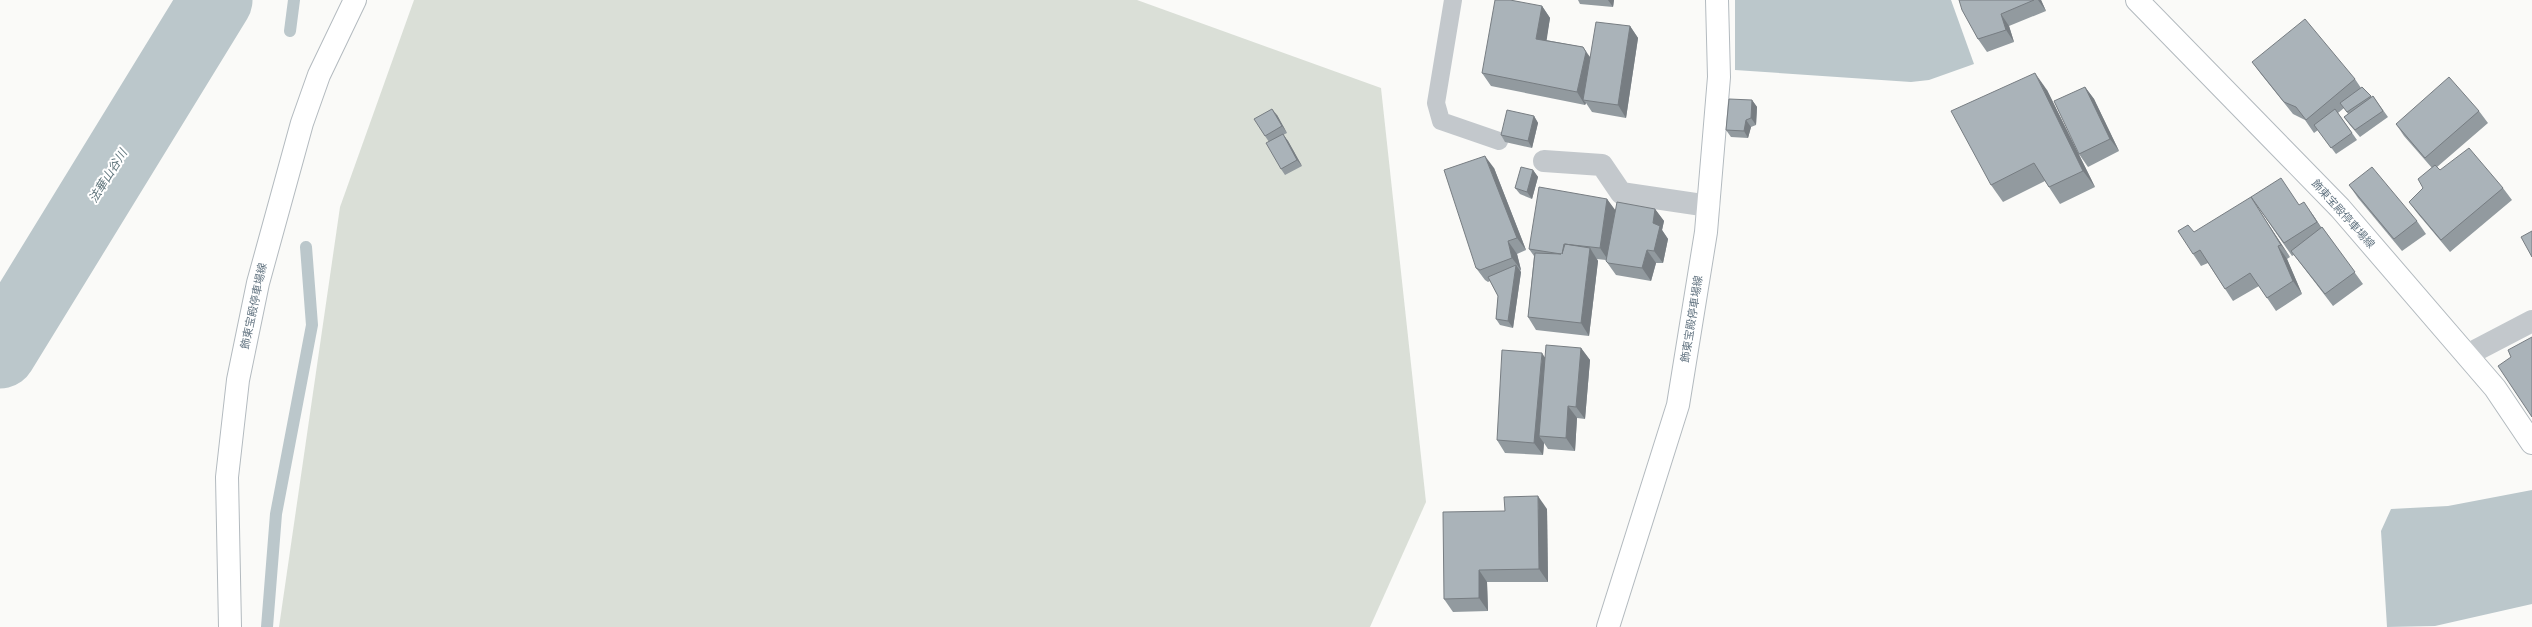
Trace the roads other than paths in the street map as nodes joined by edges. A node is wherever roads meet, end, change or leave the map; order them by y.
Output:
1 (355, 0) edge
2 (1453, 0) edge
3 (1717, 0) edge
4 (2137, 0) edge
5 (1499, 141) dead end
6 (1544, 161) dead end
7 (1708, 206) junction
8 (2532, 321) edge
9 (2467, 355) junction
10 (2532, 443) edge
11 (230, 627) edge
12 (1608, 627) edge

1 - 11 main road, 飾東宝殿停車場線
2 - 5 lane
3 - 7 main road, 飾東宝殿停車場線
4 - 9 main road, 飾東宝殿停車場線
6 - 7 street
7 - 12 main road, 飾東宝殿停車場線
8 - 9 street
9 - 10 main road, 飾東宝殿停車場線

